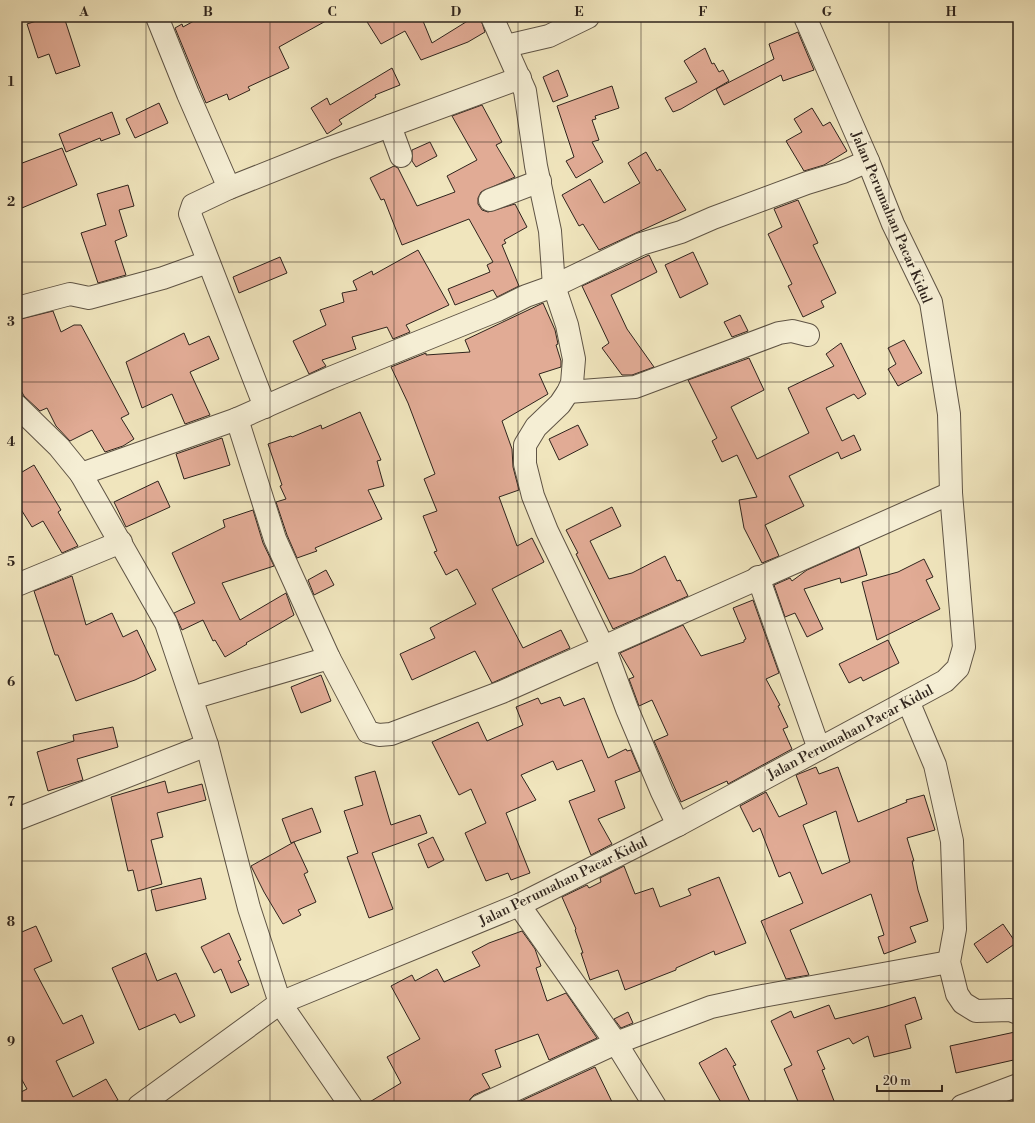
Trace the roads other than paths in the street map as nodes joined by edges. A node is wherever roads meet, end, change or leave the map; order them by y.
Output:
1 (157, 17) edge
2 (492, 17) edge
3 (588, 17) edge
4 (805, 17) edge
5 (506, 46) junction
6 (520, 78) junction
7 (390, 126) junction
8 (400, 156) dead end
9 (868, 161) junction
10 (540, 182) junction
11 (229, 188) junction
12 (490, 200) dead end
13 (208, 262) junction
14 (554, 286) junction
15 (17, 308) edge
16 (808, 335) dead end
17 (568, 392) junction
18 (17, 406) edge
19 (265, 407) junction
20 (237, 420) junction
21 (81, 474) junction
22 (951, 493) junction
23 (121, 542) junction
24 (758, 577) junction
25 (17, 585) edge
26 (603, 648) junction
27 (329, 658) junction
28 (192, 698) junction
29 (908, 701) junction
30 (207, 745) junction
31 (819, 749) junction
32 (17, 819) edge
33 (678, 825) junction
34 (519, 905) junction
35 (949, 962) junction
36 (280, 1003) junction
37 (1018, 1013) edge
38 (616, 1043) junction
39 (1018, 1085) edge
40 (139, 1106) edge
41 (351, 1106) edge
42 (480, 1106) edge
43 (655, 1106) edge
44 (962, 1106) edge

1 - 11 street
2 - 5 street
3 - 5 street
4 - 9 street, Jalan Perumahan Pacar Kidul
5 - 6 street
6 - 7 street
6 - 10 street
7 - 8 street
7 - 11 street
9 - 14 street
9 - 22 street, Jalan Perumahan Pacar Kidul
10 - 12 street
10 - 14 street
11 - 13 street
13 - 15 street
13 - 19 street
14 - 17 street
14 - 19 street
16 - 17 street
17 - 26 street
18 - 21 street
19 - 20 street
20 - 21 street
20 - 27 street
21 - 23 street
22 - 24 street
22 - 29 street, Jalan Perumahan Pacar Kidul
23 - 25 street
23 - 28 street
24 - 26 street
24 - 31 street
26 - 27 street
26 - 33 street
27 - 28 street
28 - 30 street
29 - 31 street, Jalan Perumahan Pacar Kidul
29 - 35 street
30 - 32 street
30 - 36 street
31 - 33 street, Jalan Perumahan Pacar Kidul
33 - 34 street, Jalan Perumahan Pacar Kidul
34 - 36 street, Jalan Perumahan Pacar Kidul
34 - 38 street
35 - 37 street
35 - 38 street
36 - 40 street, Jalan Perumahan Pacar Kidul
36 - 41 street
38 - 42 street
38 - 43 street
39 - 44 street

